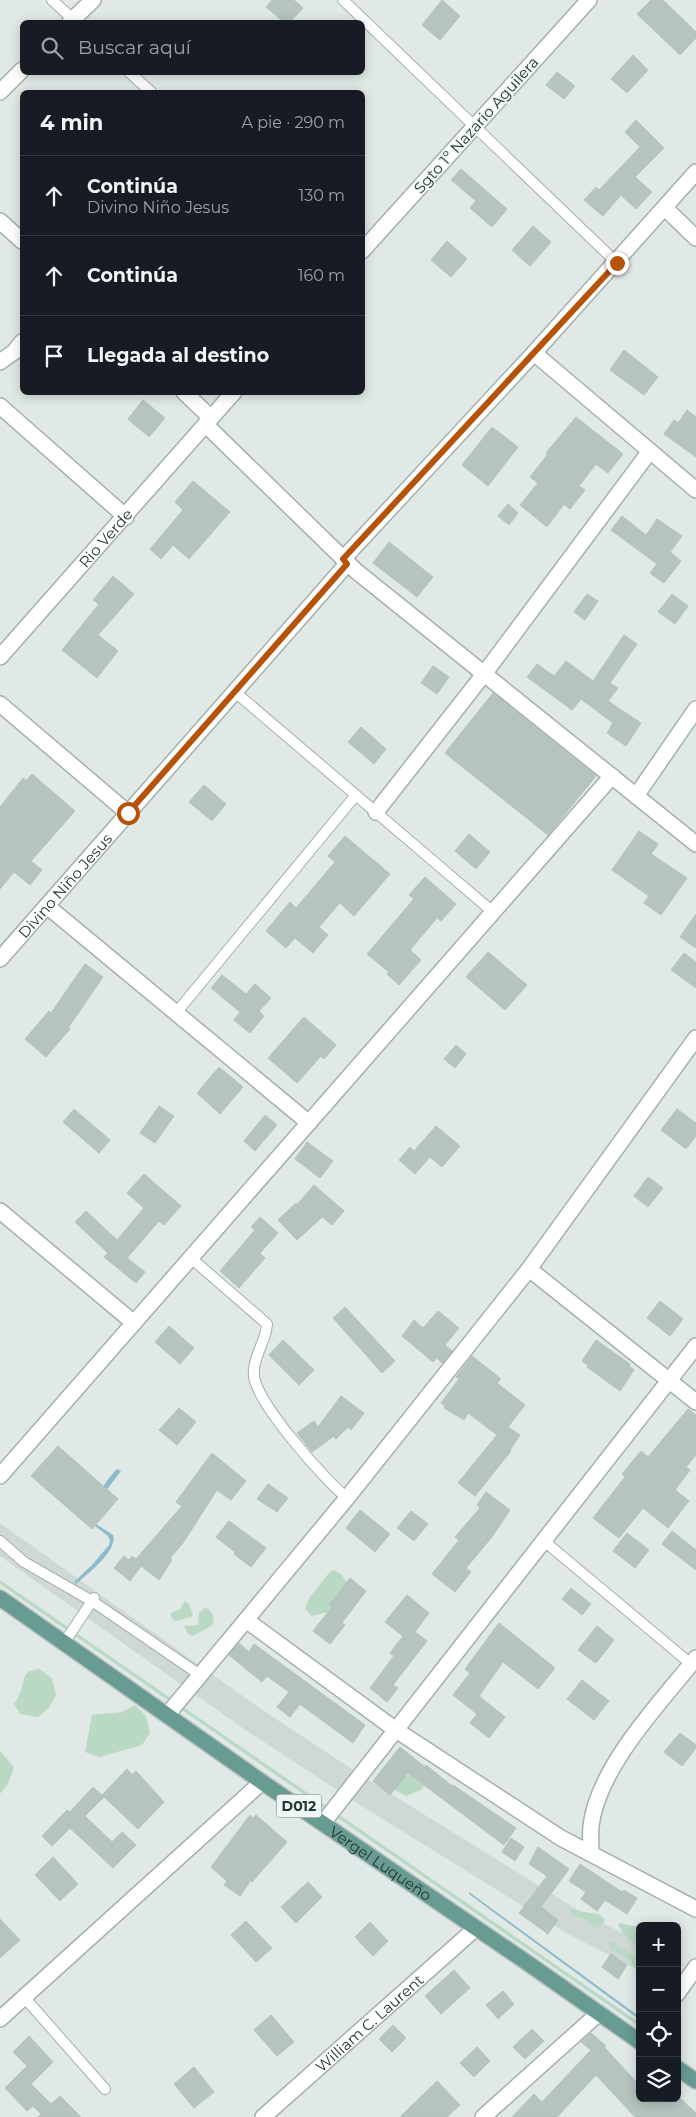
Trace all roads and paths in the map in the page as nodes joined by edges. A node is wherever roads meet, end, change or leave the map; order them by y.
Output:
1 (52, 0) edge
2 (93, 0) edge
3 (343, 0) edge
4 (589, 0) edge
5 (71, 20) edge
6 (75, 20) edge
7 (364, 20) edge
8 (365, 21) edge
9 (20, 72) edge
10 (133, 75) edge
11 (149, 90) edge
12 (0, 92) edge
13 (475, 127) junction
14 (696, 172) edge
15 (665, 208) junction
16 (0, 221) edge
17 (696, 238) edge
18 (20, 239) edge
19 (365, 248) edge
20 (617, 263) junction
21 (20, 344) edge
22 (534, 353) junction
23 (0, 362) edge
24 (186, 395) edge
25 (231, 395) edge
26 (0, 406) edge
27 (208, 421) junction
28 (650, 451) junction
29 (696, 490) edge
30 (126, 517) junction
31 (345, 561) junction
32 (0, 657) edge
33 (484, 674) junction
34 (235, 692) junction
35 (0, 704) edge
36 (696, 710) edge
37 (612, 776) junction
38 (356, 795) junction
39 (636, 796) junction
40 (376, 812) junction
41 (128, 813) junction
42 (696, 844) edge
43 (47, 906) junction
44 (493, 912) junction
45 (0, 959) edge
46 (176, 1013) junction
47 (696, 1038) edge
48 (309, 1123) junction
49 (0, 1210) edge
50 (191, 1258) junction
51 (529, 1270) junction
52 (134, 1323) junction
53 (696, 1346) edge
54 (669, 1380) junction
55 (696, 1402) edge
56 (0, 1476) edge
57 (347, 1498) junction
58 (544, 1540) junction
59 (0, 1541) edge
60 (0, 1598) edge
61 (93, 1600) junction
62 (246, 1620) junction
63 (64, 1643) junction
64 (694, 1661) edge
65 (200, 1675) junction
66 (166, 1715) junction
67 (396, 1730) junction
68 (262, 1782) junction
69 (323, 1822) junction
70 (591, 1853) junction
71 (696, 1909) edge
72 (476, 1928) junction
73 (696, 1967) edge
74 (681, 1988) edge
75 (24, 1997) junction
76 (599, 2013) junction
77 (0, 2019) edge
78 (636, 2039) edge
79 (681, 2071) edge
80 (696, 2081) edge
81 (105, 2089) dead end
82 (264, 2117) edge
83 (483, 2117) edge

1 - 5 lane
2 - 6 street
3 - 7 lane
4 - 13 street, Sgto 1º Nazario Aguilera
8 - 13 lane
9 - 12 street
10 - 11 lane
13 - 19 street, Sgto 1º Nazario Aguilera
13 - 20 lane
14 - 15 street, Divino Niño Jesus
15 - 17 street
15 - 20 street, Divino Niño Jesus
16 - 18 street
20 - 22 street, Divino Niño Jesus
21 - 23 street
22 - 28 street
22 - 31 street, Divino Niño Jesus
24 - 27 street
25 - 27 street
26 - 30 street
27 - 30 street, Rio Verde
27 - 31 street
28 - 29 street
28 - 33 street
30 - 32 street, Rio Verde
31 - 33 street
31 - 34 street, Divino Niño Jesus
33 - 37 street
33 - 40 street
34 - 38 lane
34 - 41 street, Divino Niño Jesus
35 - 41 street
36 - 39 street
37 - 39 street
37 - 44 street
38 - 40 lane
38 - 46 lane
39 - 42 street
40 - 44 lane
41 - 43 street, Divino Niño Jesus
43 - 45 street, Divino Niño Jesus
43 - 46 street
44 - 48 street
46 - 48 street
47 - 51 street
48 - 50 street
49 - 52 street
50 - 52 street
50 - 57 lane
51 - 54 street
51 - 57 street
52 - 56 street
53 - 54 street
54 - 55 street
54 - 58 street
57 - 62 street
58 - 64 lane
58 - 67 street
59 - 61 lane
60 - 63 main road, Vergel Luqueño / D012
61 - 63 lane
61 - 65 lane
62 - 65 street
62 - 67 street
63 - 66 main road, Vergel Luqueño / D012
64 - 70 street
65 - 66 street
66 - 68 main road, Vergel Luqueño / D012
67 - 69 street
67 - 70 street
68 - 69 main road, Vergel Luqueño / D012
68 - 75 street
69 - 72 main road, Vergel Luqueño / D012
70 - 71 street
72 - 76 main road, Vergel Luqueño / D012
72 - 82 street, William C. Laurent
73 - 74 street
75 - 77 street
75 - 81 lane
76 - 78 main road, Vergel Luqueño / D012
76 - 83 street
79 - 80 main road

